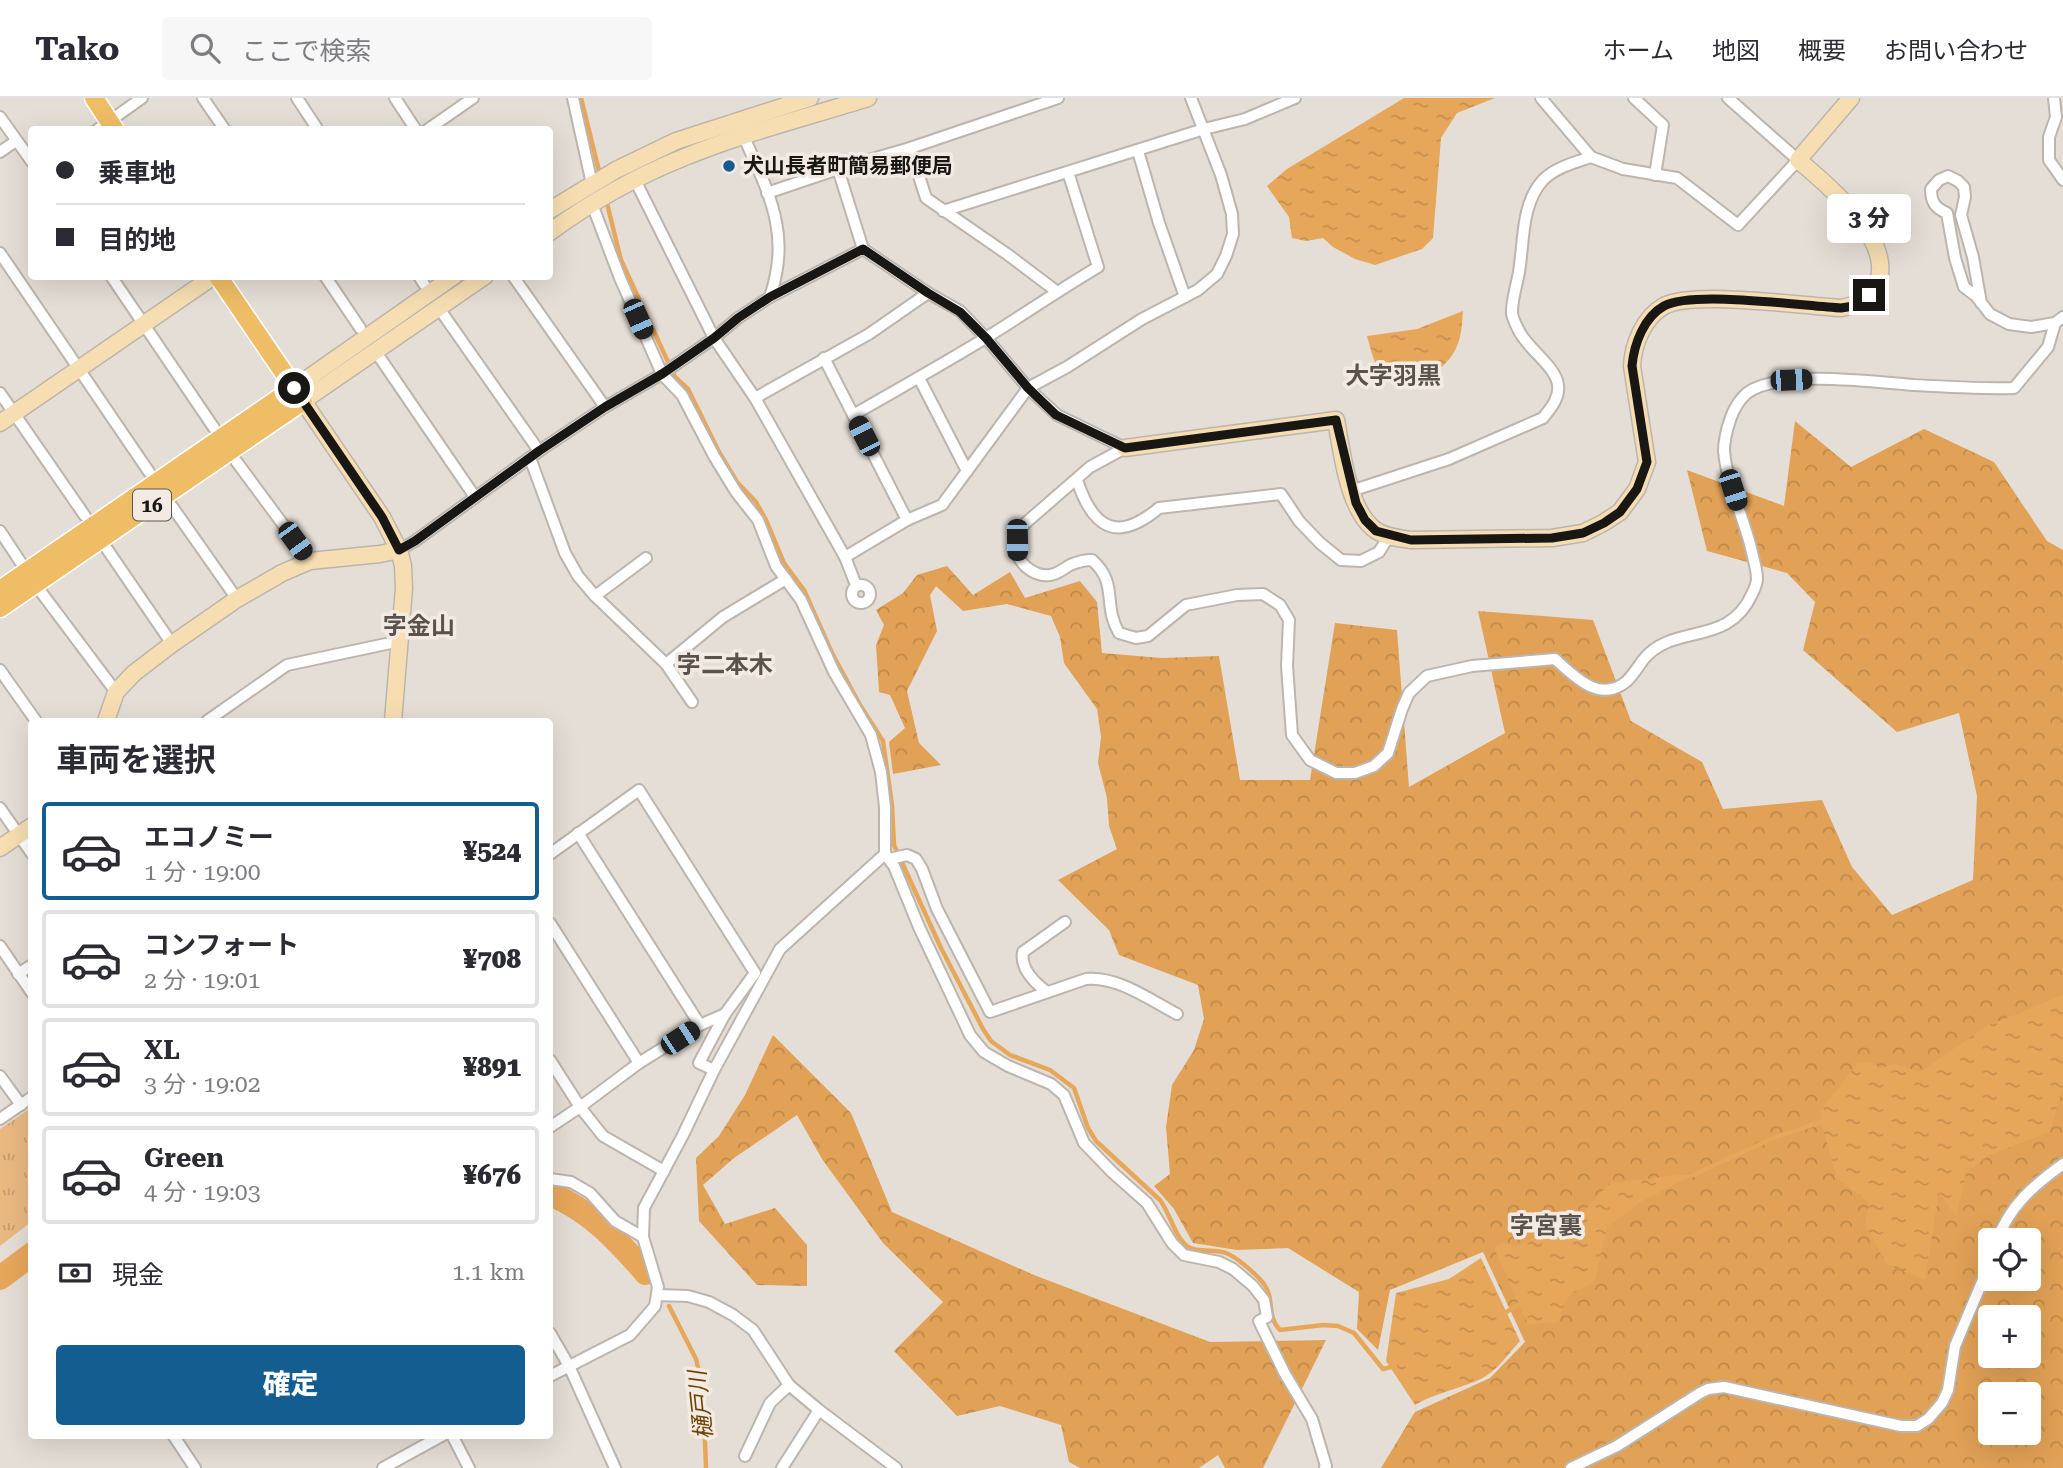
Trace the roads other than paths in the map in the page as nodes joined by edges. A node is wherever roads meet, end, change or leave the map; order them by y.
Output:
1 (94, 98) edge
2 (142, 98) edge
3 (204, 98) edge
4 (297, 98) edge
5 (395, 98) edge
6 (473, 98) edge
7 (573, 98) edge
8 (810, 98) edge
9 (868, 98) edge
10 (1058, 98) edge
11 (1191, 98) edge
12 (1295, 98) edge
13 (1633, 98) edge
14 (1728, 98) edge
15 (2054, 98) edge
16 (1543, 99) edge
17 (1846, 100) edge
18 (1271, 103) edge
19 (0, 117) edge
20 (107, 126) edge
21 (108, 126) edge
22 (222, 126) edge
23 (315, 126) edge
24 (413, 126) edge
25 (433, 126) edge
26 (741, 128) junction
27 (1204, 129) junction
28 (16, 141) junction
29 (910, 148) junction
30 (1138, 151) junction
31 (0, 152) edge
32 (28, 157) edge
33 (1591, 157) junction
34 (1798, 160) junction
35 (838, 169) junction
36 (1068, 172) junction
37 (1655, 175) junction
38 (2063, 180) edge
39 (598, 181) junction
40 (637, 184) dead end
41 (767, 193) junction
42 (600, 199) junction
43 (553, 208) edge
44 (943, 211) junction
45 (553, 230) edge
46 (863, 249) junction
47 (0, 253) edge
48 (114, 280) edge
49 (210, 280) edge
50 (219, 280) edge
51 (328, 280) edge
52 (449, 280) edge
53 (479, 280) edge
54 (516, 280) edge
55 (1056, 291) junction
56 (928, 293) junction
57 (770, 297) junction
58 (1185, 297) junction
59 (1981, 303) junction
60 (443, 314) dead end
61 (2059, 320) edge
62 (144, 324) junction
63 (360, 328) dead end
64 (714, 338) junction
65 (986, 338) junction
66 (376, 352) junction
67 (824, 358) junction
68 (79, 369) junction
69 (662, 374) junction
70 (919, 378) junction
71 (1028, 388) junction
72 (0, 393) edge
73 (299, 395) junction
74 (755, 398) junction
75 (605, 407) junction
76 (14, 413) junction
77 (853, 415) junction
78 (0, 423) edge
79 (214, 428) dead end
80 (1125, 448) junction
81 (534, 455) junction
82 (236, 461) dead end
83 (967, 471) junction
84 (149, 472) dead end
85 (1077, 480) junction
86 (1351, 491) junction
87 (475, 497) junction
88 (171, 505) dead end
89 (85, 516) dead end
90 (907, 520) junction
91 (0, 531) edge
92 (1390, 536) junction
93 (107, 549) dead end
94 (399, 550) junction
95 (845, 557) junction
96 (646, 558) dead end
97 (310, 561) junction
98 (31, 578) junction
99 (786, 579) junction
100 (856, 585) dead end
101 (0, 590) edge
102 (595, 596) junction
103 (237, 599) junction
104 (0, 608) edge
105 (400, 641) junction
106 (172, 643) junction
107 (666, 664) junction
108 (0, 670) edge
109 (116, 692) junction
110 (692, 702) dead end
111 (34, 718) edge
112 (108, 718) edge
113 (211, 718) edge
114 (393, 718) edge
115 (0, 808) edge
116 (25, 830) edge
117 (578, 833) junction
118 (0, 848) edge
119 (553, 852) edge
120 (887, 857) junction
121 (1065, 922) dead end
122 (553, 928) edge
123 (0, 946) edge
124 (28, 968) edge
125 (19, 974) junction
126 (28, 987) edge
127 (1047, 992) junction
128 (724, 1014) junction
129 (1177, 1014) dead end
130 (700, 1025) junction
131 (639, 1063) junction
132 (553, 1065) edge
133 (714, 1070) junction
134 (0, 1076) edge
135 (28, 1100) edge
136 (21, 1105) junction
137 (580, 1107) junction
138 (0, 1119) edge
139 (553, 1125) edge
140 (2063, 1164) edge
141 (664, 1171) junction
142 (553, 1179) edge
143 (2003, 1228) edge
144 (643, 1237) junction
145 (1978, 1291) edge
146 (657, 1295) junction
147 (553, 1338) edge
148 (569, 1366) junction
149 (553, 1374) edge
150 (789, 1385) junction
151 (819, 1410) junction
152 (176, 1439) edge
153 (436, 1439) edge
154 (454, 1439) edge
155 (745, 1456) dead end
156 (893, 1467) edge
157 (195, 1468) edge
158 (383, 1468) edge
159 (469, 1468) edge
160 (615, 1468) edge
161 (782, 1468) edge
162 (1325, 1468) edge
163 (1571, 1468) edge

1 - 20 main road
2 - 21 street
3 - 22 street
4 - 23 street
5 - 24 street
6 - 25 street
7 - 39 street
8 - 26 street
9 - 26 street
10 - 29 street
11 - 27 street
12 - 18 street
13 - 37 street
14 - 34 street
15 - 38 street
16 - 33 street
17 - 34 street
18 - 27 street
19 - 28 street
26 - 39 street
26 - 41 street
26 - 42 street
27 - 30 street
27 - 58 street
28 - 31 street
28 - 32 street
29 - 35 street
29 - 44 street
30 - 36 street
30 - 58 street
33 - 37 street
33 - 86 street
34 - 37 street
34 - 92 street
35 - 41 street
35 - 46 street
36 - 44 street
36 - 55 street
39 - 43 street
40 - 64 street
41 - 57 street
42 - 45 street
42 - 69 street
44 - 55 street
46 - 56 street
46 - 57 street
47 - 68 street
48 - 62 street
49 - 62 street
50 - 73 main road
51 - 63 street
52 - 73 street
53 - 66 street
54 - 75 street
55 - 65 street
56 - 65 street
56 - 67 street
57 - 64 street
58 - 71 street
59 - 59 street
59 - 61 street
60 - 81 street
61 - 85 street
62 - 68 street
62 - 79 street
64 - 69 street
64 - 74 street
65 - 70 street
65 - 71 street
66 - 73 street
66 - 87 street
67 - 74 street
67 - 77 street
68 - 76 street
68 - 84 street
69 - 75 street
69 - 99 street
70 - 77 street
70 - 83 street
71 - 80 street
71 - 83 street
72 - 76 street
73 - 94 street
73 - 98 main road, 16
74 - 95 street
75 - 81 street
76 - 78 street
76 - 89 street
77 - 90 street
80 - 85 street
80 - 86 street
81 - 87 street
81 - 102 street
82 - 97 street
83 - 90 street
85 - 92 street
86 - 92 street
87 - 94 street
88 - 103 street
90 - 95 street
91 - 98 street
93 - 106 street
94 - 97 street
94 - 105 street
95 - 100 street
96 - 102 street
97 - 103 street
98 - 101 main road, 16
98 - 104 main road, 16
98 - 109 street
99 - 107 street
99 - 120 street
102 - 107 street
103 - 106 street
105 - 113 street
105 - 114 street
106 - 109 street
107 - 110 street
108 - 111 street
109 - 112 street
115 - 116 street
116 - 118 street
117 - 119 street
117 - 128 street
117 - 130 street
120 - 127 street
120 - 133 street
120 - 162 street
121 - 127 street
122 - 131 street
123 - 125 street
124 - 125 street
125 - 126 street
127 - 129 street
128 - 130 street
128 - 133 street
130 - 131 street
131 - 137 street
132 - 137 street
133 - 141 street
134 - 136 street
135 - 136 street
136 - 138 street
137 - 139 street
137 - 141 street
140 - 143 street
141 - 144 street
142 - 144 street
144 - 146 street
145 - 163 street
146 - 148 street
146 - 150 street
147 - 148 street
148 - 149 street
148 - 160 street
150 - 151 street
150 - 155 street
151 - 156 street
151 - 161 street
152 - 157 street
153 - 158 street
154 - 159 street

